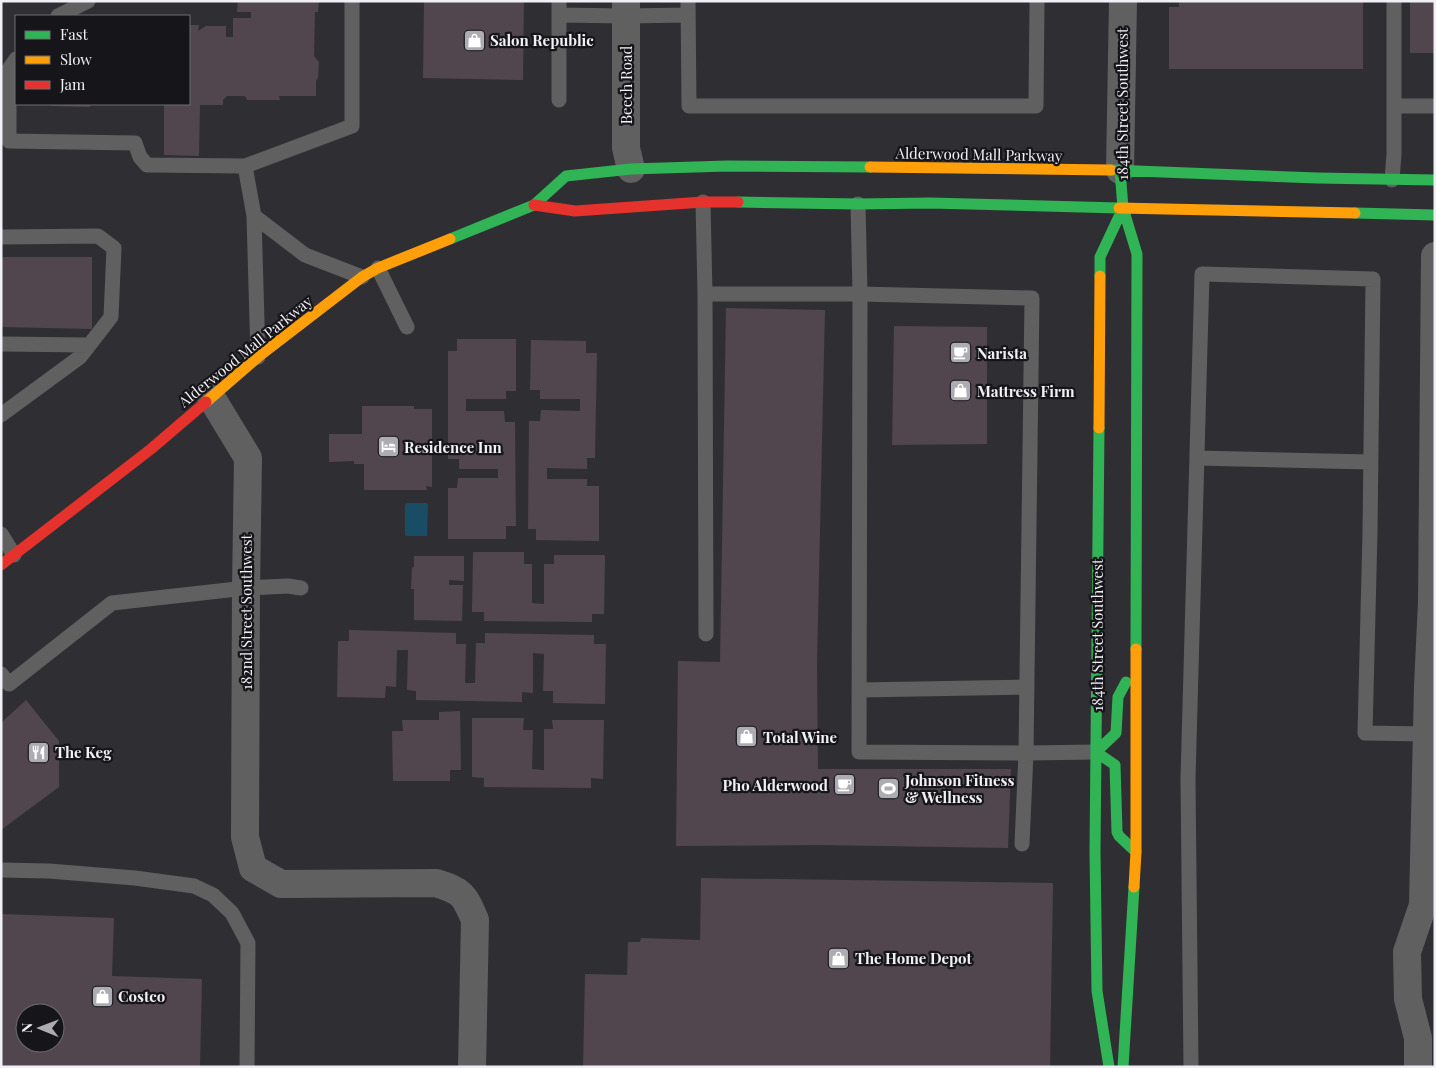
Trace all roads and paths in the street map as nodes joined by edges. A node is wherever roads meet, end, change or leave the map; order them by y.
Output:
1 (88, 1) edge
2 (352, 1) edge
3 (1037, 1) edge
4 (1123, 1) edge
5 (1394, 1) edge
6 (559, 8) edge
7 (688, 8) edge
8 (626, 9) edge
9 (60, 15) edge
10 (15, 60) edge
11 (559, 100) dead end
12 (1394, 106) junction
13 (1435, 106) edge
14 (246, 166) junction
15 (631, 169) junction
16 (1120, 170) junction
17 (1392, 180) junction
18 (1435, 180) edge
19 (703, 202) junction
20 (858, 204) junction
21 (534, 205) junction
22 (1123, 208) junction
23 (1435, 215) edge
24 (254, 216) junction
25 (1, 237) edge
26 (1435, 256) edge
27 (378, 268) junction
28 (362, 277) junction
29 (705, 294) junction
30 (860, 294) junction
31 (407, 328) dead end
32 (1, 344) edge
33 (89, 346) junction
34 (258, 357) junction
35 (211, 398) junction
36 (1434, 412) edge
37 (1, 415) edge
38 (1197, 458) junction
39 (1370, 462) junction
40 (1, 534) edge
41 (14, 555) junction
42 (1, 565) edge
43 (246, 588) junction
44 (301, 588) dead end
45 (1433, 598) edge
46 (706, 634) dead end
47 (1136, 664) junction
48 (1, 674) edge
49 (1027, 687) junction
50 (859, 690) junction
51 (1427, 734) junction
52 (1096, 752) junction
53 (1026, 753) junction
54 (1022, 844) dead end
55 (1136, 852) junction
56 (1, 870) edge
57 (247, 1067) edge
58 (472, 1067) edge
59 (1109, 1067) edge
60 (1123, 1067) edge
61 (1191, 1067) edge
62 (1418, 1067) edge

1 - 9 lane
2 - 14 lane
3 - 7 lane
4 - 16 street, 184th Street Southwest
5 - 12 lane
6 - 8 lane
6 - 11 lane
7 - 8 lane
8 - 15 street, Beech Road
10 - 14 lane
12 - 13 lane
12 - 17 lane
14 - 24 lane
15 - 16 main road, Alderwood Mall Parkway
15 - 21 main road, Alderwood Mall Parkway
16 - 17 main road, Alderwood Mall Parkway
16 - 22 main road, 184th Street Southwest
17 - 18 main road, Alderwood Mall Parkway
19 - 20 main road
19 - 21 main road
19 - 29 lane
20 - 22 main road
20 - 30 lane
21 - 27 main road, Alderwood Mall Parkway
22 - 23 main road
22 - 47 main road, 184th Street Southwest
22 - 52 main road, 184th Street Southwest
24 - 28 lane
24 - 34 lane
25 - 33 lane
26 - 36 street
27 - 28 main road, Alderwood Mall Parkway
27 - 31 lane
28 - 34 main road, Alderwood Mall Parkway
29 - 30 lane
29 - 46 lane
30 - 49 lane
30 - 50 lane
32 - 33 lane
33 - 37 lane
34 - 35 main road, Alderwood Mall Parkway
35 - 41 main road, Alderwood Mall Parkway
35 - 43 street, 182nd Street Southwest
36 - 45 street
38 - 39 lane
38 - 39 lane
38 - 61 lane
39 - 51 lane
40 - 41 lane
41 - 42 main road, Alderwood Mall Parkway
43 - 44 lane
43 - 48 lane
43 - 58 street, 182nd Street Southwest
45 - 51 street
47 - 52 main road
47 - 55 main road, 184th Street Southwest
49 - 50 lane
49 - 53 lane
50 - 53 lane
51 - 62 street
52 - 53 lane
52 - 55 main road
52 - 59 main road, 184th Street Southwest
53 - 54 lane
55 - 60 main road, 184th Street Southwest
56 - 57 lane

